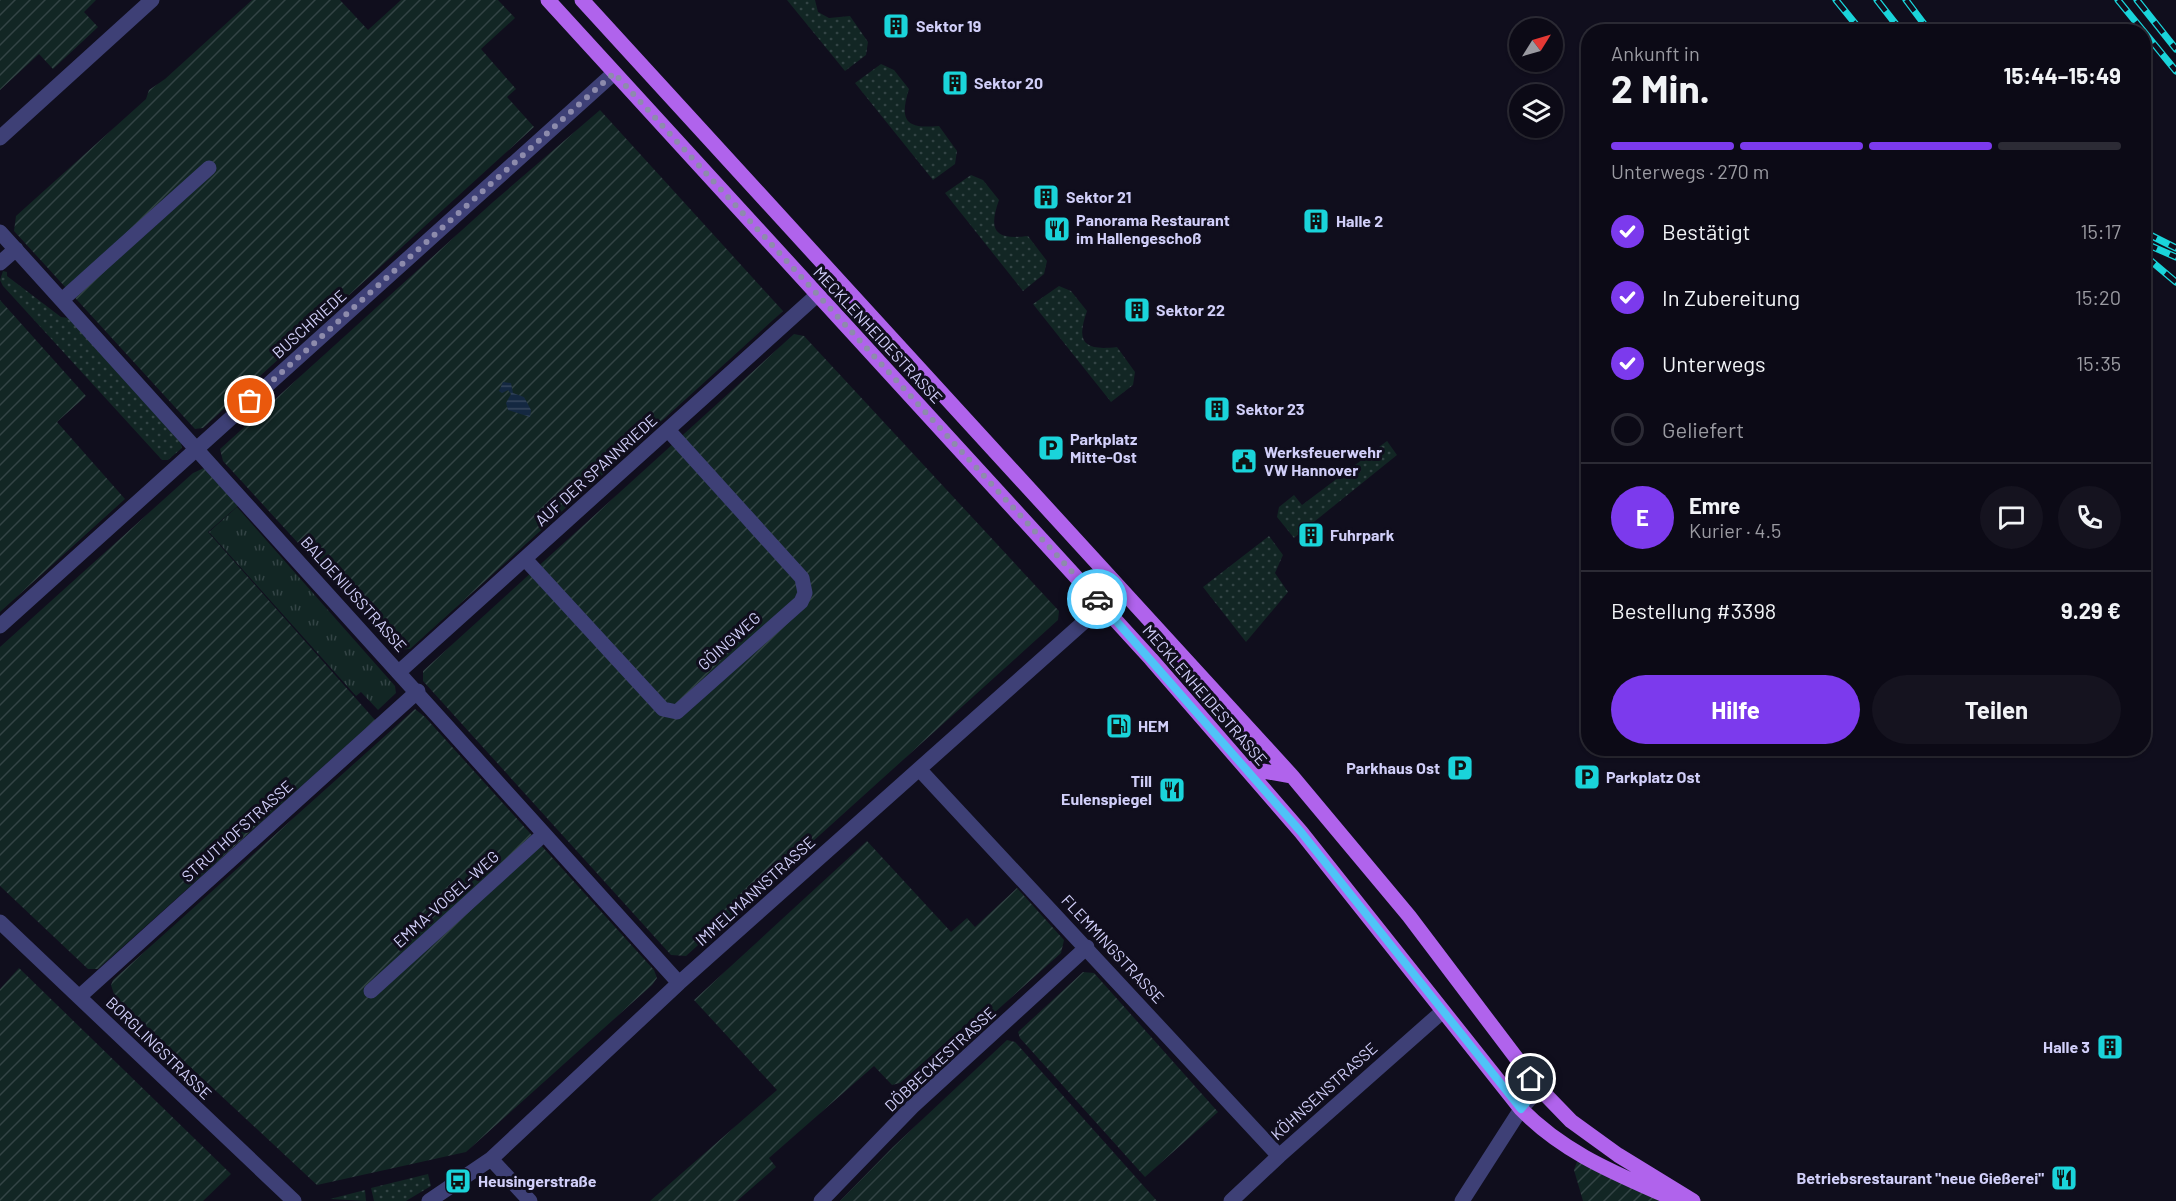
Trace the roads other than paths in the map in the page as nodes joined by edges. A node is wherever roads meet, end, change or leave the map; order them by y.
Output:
1 (152, 0) edge
2 (548, 0) edge
3 (582, 0) edge
4 (614, 73) junction
5 (0, 138) edge
6 (209, 168) dead end
7 (0, 232) edge
8 (16, 249) junction
9 (0, 263) edge
10 (817, 295) junction
11 (62, 300) junction
12 (668, 430) junction
13 (197, 449) junction
14 (525, 559) junction
15 (1106, 573) junction
16 (1103, 605) junction
17 (0, 626) edge
18 (400, 671) junction
19 (418, 691) junction
20 (1246, 768) junction
21 (919, 769) junction
22 (1292, 776) junction
23 (544, 834) junction
24 (0, 922) edge
25 (1087, 947) junction
26 (680, 983) junction
27 (371, 991) dead end
28 (79, 997) junction
29 (1443, 1011) junction
30 (1539, 1088) junction
31 (1521, 1109) junction
32 (1279, 1156) junction
33 (491, 1159) junction
34 (294, 1201) edge
35 (429, 1201) edge
36 (530, 1201) edge
37 (821, 1201) edge
38 (1232, 1201) edge
39 (1462, 1201) edge
40 (1678, 1201) edge
41 (1693, 1201) edge

1 - 5 street
2 - 4 main road, MECKLENHEIDESTRASSE
3 - 15 main road, MECKLENHEIDESTRASSE
4 - 10 main road, MECKLENHEIDESTRASSE
4 - 13 street, BUSCHRIEDE
6 - 11 street
7 - 8 street, BALDENIUSSTRASSE
8 - 9 street
8 - 11 street, BALDENIUSSTRASSE
10 - 12 street, AUF DER SPANNRIEDE
10 - 16 main road, MECKLENHEIDESTRASSE
11 - 13 street, BALDENIUSSTRASSE
12 - 14 street, AUF DER SPANNRIEDE
12 - 14 street, GÖINGWEG
13 - 17 street, BUSCHRIEDE
13 - 18 street, BALDENIUSSTRASSE
14 - 18 street, AUF DER SPANNRIEDE
15 - 16 main road
15 - 22 main road, MECKLENHEIDESTRASSE
16 - 20 main road, MECKLENHEIDESTRASSE
16 - 21 street, IMMELMANNSTRASSE
18 - 19 street, BALDENIUSSTRASSE
19 - 23 street, BALDENIUSSTRASSE
19 - 28 street, STRUTHOFSTRASSE
20 - 22 main road
20 - 29 main road, MECKLENHEIDESTRASSE
21 - 25 street, FLEMMINGSTRASSE
21 - 26 street, IMMELMANNSTRASSE
22 - 30 main road, MECKLENHEIDESTRASSE
23 - 26 street, BALDENIUSSTRASSE
23 - 27 street, EMMA-VOGEL-WEG
24 - 28 street, BORGLINGSTRASSE
25 - 32 street, FLEMMINGSTRASSE
25 - 37 street, DÖBBECKESTRASSE
26 - 33 street, IMMELMANNSTRASSE
28 - 34 street, BORGLINGSTRASSE
29 - 31 main road, MECKLENHEIDESTRASSE
29 - 32 street, KÖHNSENSTRASSE
30 - 31 street
30 - 41 main road, MECKLENHEIDESTRASSE
31 - 39 street
31 - 40 main road, MECKLENHEIDESTRASSE
32 - 38 street, KÖHNSENSTRASSE
33 - 35 street, IMMELMANNSTRASSE
33 - 36 street

